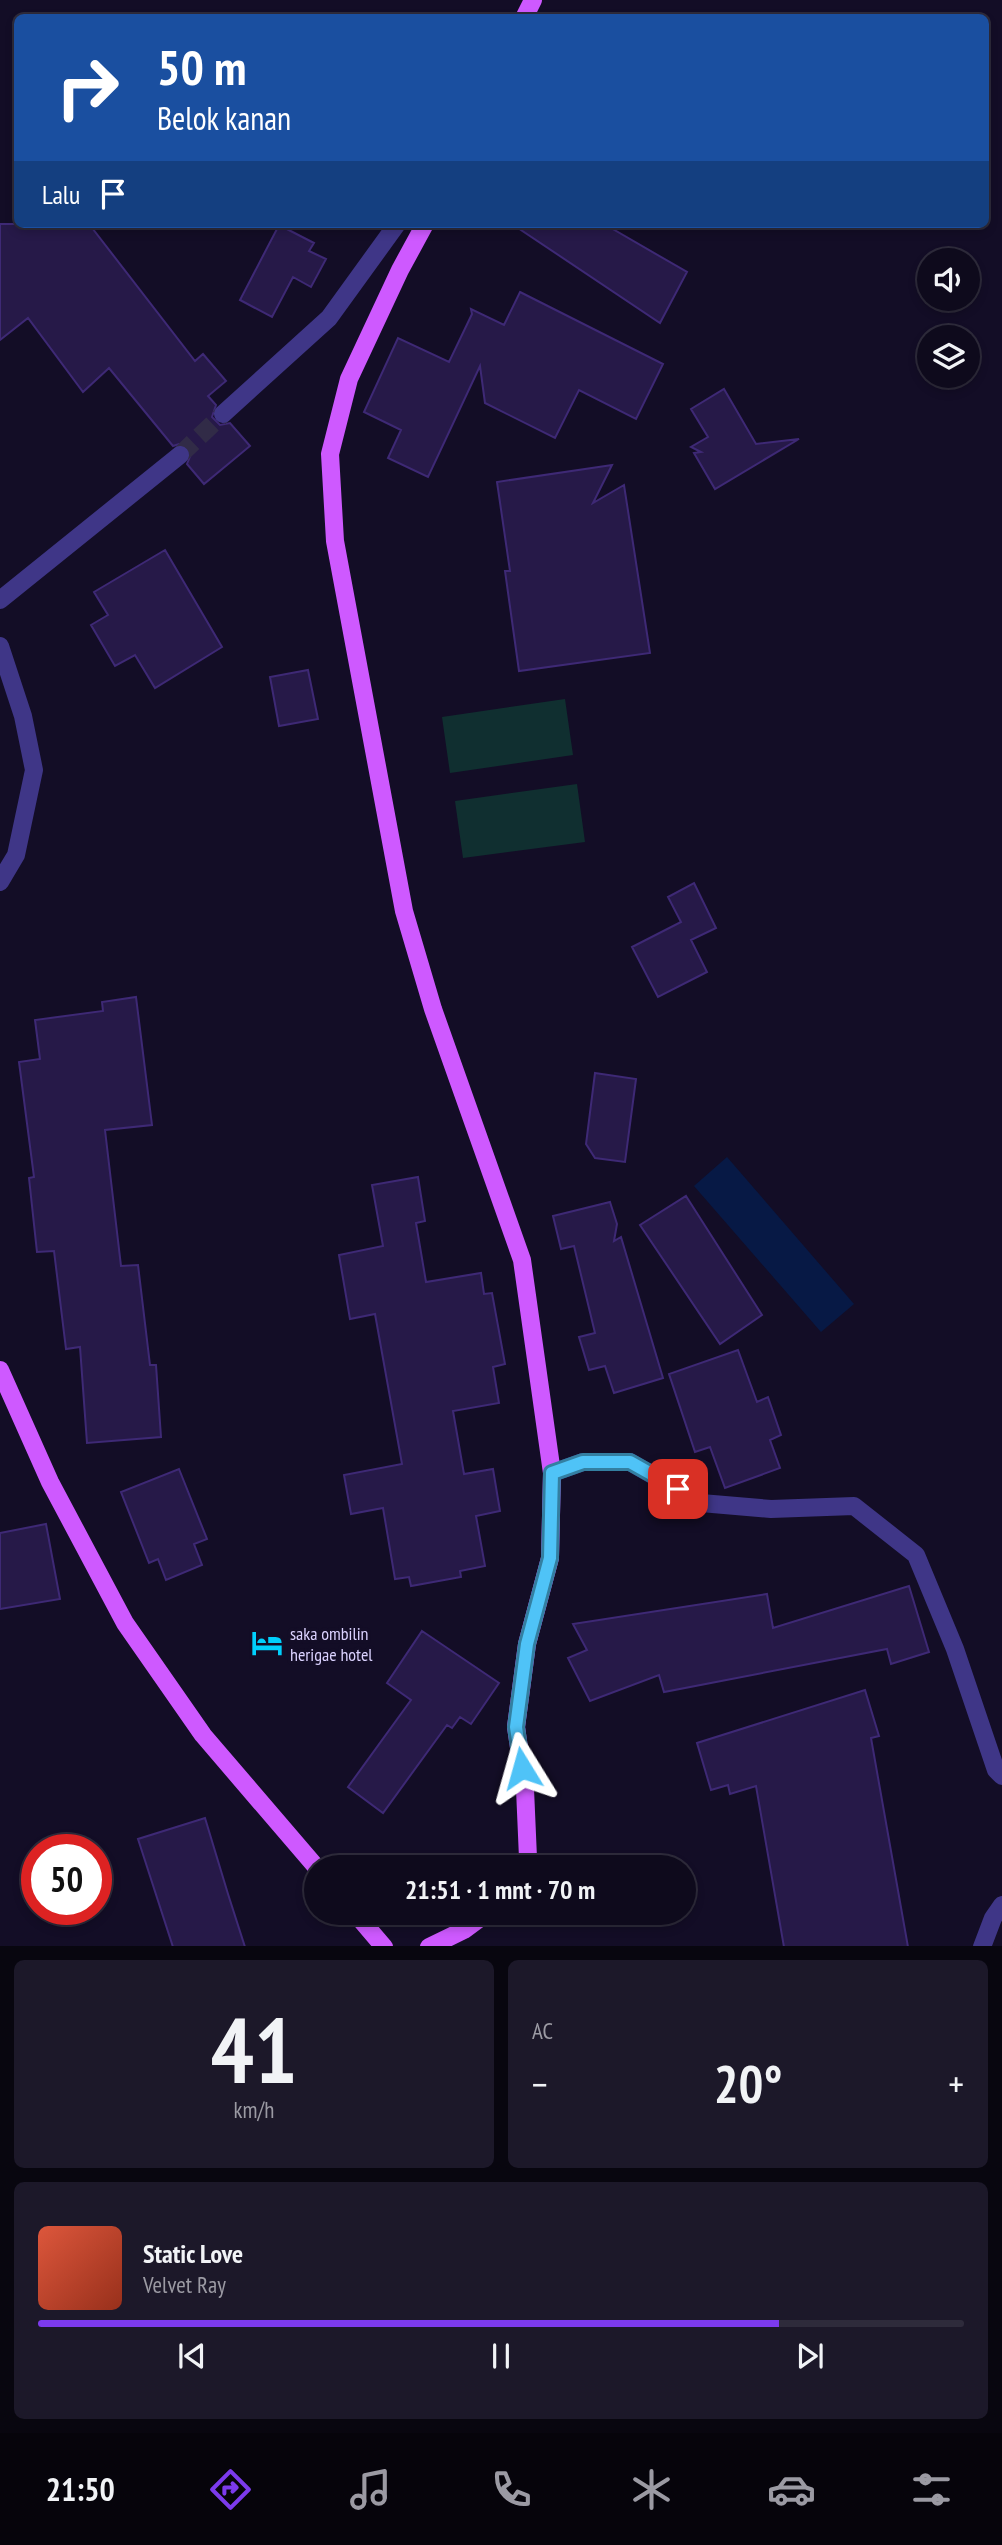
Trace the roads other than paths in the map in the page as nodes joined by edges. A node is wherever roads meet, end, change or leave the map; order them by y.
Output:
1 (394, 228) edge
2 (423, 228) edge
3 (223, 414) tunnel mouth
4 (180, 455) tunnel mouth
5 (0, 600) edge
6 (0, 646) edge
7 (0, 882) edge
8 (0, 1370) edge
9 (552, 1473) junction
10 (1002, 1776) edge
11 (306, 1855) edge
12 (528, 1855) edge
13 (1002, 1905) edge
14 (365, 1925) edge
15 (471, 1925) edge
16 (383, 1946) edge
17 (431, 1946) edge
18 (982, 1946) edge

1 - 3 street
2 - 9 main road
4 - 5 street
6 - 7 street
8 - 11 main road
9 - 10 street
9 - 12 main road
13 - 18 street
14 - 16 main road
15 - 17 main road

